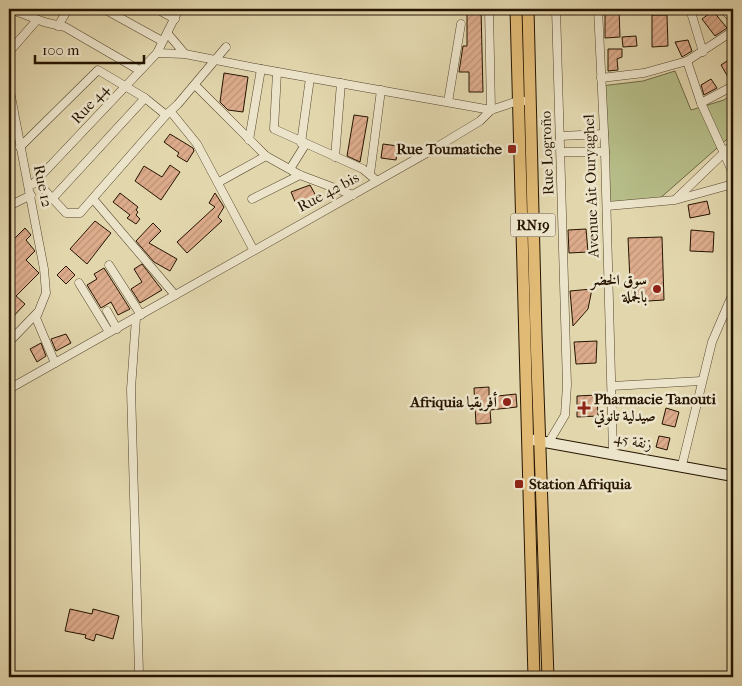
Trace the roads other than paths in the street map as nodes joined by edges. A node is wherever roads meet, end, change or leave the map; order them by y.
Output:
1 (10, 9) edge
2 (68, 9) edge
3 (104, 9) edge
4 (157, 9) edge
5 (180, 9) edge
6 (489, 9) edge
7 (516, 9) edge
8 (528, 9) edge
9 (556, 9) edge
10 (598, 9) edge
11 (690, 9) edge
12 (723, 9) edge
13 (175, 18) junction
14 (37, 20) junction
15 (733, 20) edge
16 (461, 24) dead end
17 (58, 26) junction
18 (733, 31) edge
19 (168, 34) junction
20 (162, 41) junction
21 (226, 47) dead end
22 (9, 52) edge
23 (157, 52) junction
24 (703, 52) junction
25 (185, 54) junction
26 (216, 60) junction
27 (687, 61) junction
28 (139, 70) junction
29 (260, 70) junction
30 (277, 72) junction
31 (310, 78) junction
32 (601, 78) junction
33 (342, 83) junction
34 (9, 86) edge
35 (126, 86) junction
36 (195, 86) junction
37 (733, 86) edge
38 (381, 90) junction
39 (144, 98) junction
40 (523, 101) junction
41 (448, 102) junction
42 (701, 102) junction
43 (492, 110) junction
44 (168, 113) junction
45 (604, 134) junction
46 (560, 136) junction
47 (249, 140) junction
48 (303, 144) junction
49 (733, 144) edge
50 (20, 147) junction
51 (561, 152) junction
52 (606, 152) junction
53 (724, 152) junction
54 (266, 156) junction
55 (334, 157) junction
56 (290, 169) junction
57 (733, 173) edge
58 (370, 174) junction
59 (300, 175) junction
60 (36, 181) junction
61 (377, 181) junction
62 (219, 182) junction
63 (733, 184) edge
64 (30, 191) junction
65 (353, 195) junction
66 (52, 199) junction
67 (252, 199) dead end
68 (94, 200) junction
69 (675, 200) junction
70 (9, 206) edge
71 (607, 206) junction
72 (253, 249) junction
73 (109, 265) dead end
74 (79, 283) dead end
75 (733, 293) edge
76 (175, 295) junction
77 (107, 311) dead end
78 (37, 312) junction
79 (138, 316) junction
80 (117, 329) junction
81 (110, 332) junction
82 (9, 342) edge
83 (55, 363) junction
84 (701, 381) junction
85 (612, 386) junction
86 (9, 389) edge
87 (528, 439) junction
88 (544, 442) junction
89 (613, 453) junction
90 (682, 465) junction
91 (733, 476) edge
92 (139, 673) dead end
93 (534, 677) edge
94 (548, 677) edge

1 - 14 street
2 - 17 street
3 - 20 street
4 - 13 street
5 - 13 street, Rue 44
6 - 43 street
7 - 40 main road, RN19
8 - 40 main road, RN19
9 - 46 street, Rue Logroño
10 - 32 street, Avenue Ait Ouryaghel
11 - 24 street
12 - 15 street
13 - 19 street, Rue 44
14 - 17 street
14 - 22 street
16 - 41 street
17 - 28 street
18 - 24 street
19 - 20 street, Rue 44
19 - 25 street
20 - 23 street, Rue 44
21 - 26 street
23 - 25 street
23 - 28 street, Rue 44
24 - 27 street
25 - 26 street
26 - 29 street
26 - 36 street
27 - 32 street
27 - 42 street
28 - 35 street, Rue 44
29 - 30 street
29 - 47 street
30 - 31 street
30 - 48 street
31 - 33 street
31 - 48 street
32 - 45 street, Avenue Ait Ouryaghel
33 - 38 street
33 - 55 street
34 - 50 street, Rue 12
35 - 39 street
35 - 50 street
35 - 60 street, Rue 44
36 - 44 street
36 - 47 street
37 - 42 street
38 - 41 street
38 - 58 street
39 - 44 street
39 - 66 street
40 - 43 street, Rue 42 bis
40 - 87 main road, RN19
40 - 88 main road, RN19
41 - 43 street
42 - 53 street
43 - 61 street, Rue 42 bis
44 - 62 street
44 - 68 street
45 - 46 street
45 - 52 street, Avenue Ait Ouryaghel
46 - 51 street, Rue Logroño
47 - 54 street
48 - 55 street
48 - 56 street
49 - 53 street
50 - 64 street, Rue 12
51 - 52 street
51 - 88 street, Rue Logroño
52 - 71 street, Avenue Ait Ouryaghel
53 - 57 street
53 - 69 street
54 - 56 street
54 - 62 street
55 - 58 street
56 - 59 street
58 - 61 street
59 - 65 street
59 - 67 street
60 - 64 street, Rue 44
60 - 66 street
61 - 65 street, Rue 42 bis
62 - 72 street
63 - 69 street
64 - 70 street, Rue 44
64 - 78 street, Rue 12
65 - 72 street, Rue 42 bis
66 - 68 street
68 - 76 street
69 - 71 street
71 - 85 street, Avenue Ait Ouryaghel
72 - 76 street, Rue 42 bis
73 - 79 street
74 - 81 street
75 - 84 street
76 - 79 street, Rue 42 bis
77 - 80 street
78 - 82 street
78 - 83 street
79 - 80 street, Rue 42 bis
79 - 92 street
80 - 81 street, Rue 42 bis
81 - 83 street, Rue 42 bis
83 - 86 street, Rue 42 bis
84 - 85 street
84 - 90 street
85 - 89 street, Avenue Ait Ouryaghel
87 - 88 street, زنقة 45
87 - 93 main road, RN19
88 - 89 street, زنقة 45
88 - 94 main road, RN19
89 - 90 street, زنقة 45
90 - 91 street, زنقة 45

